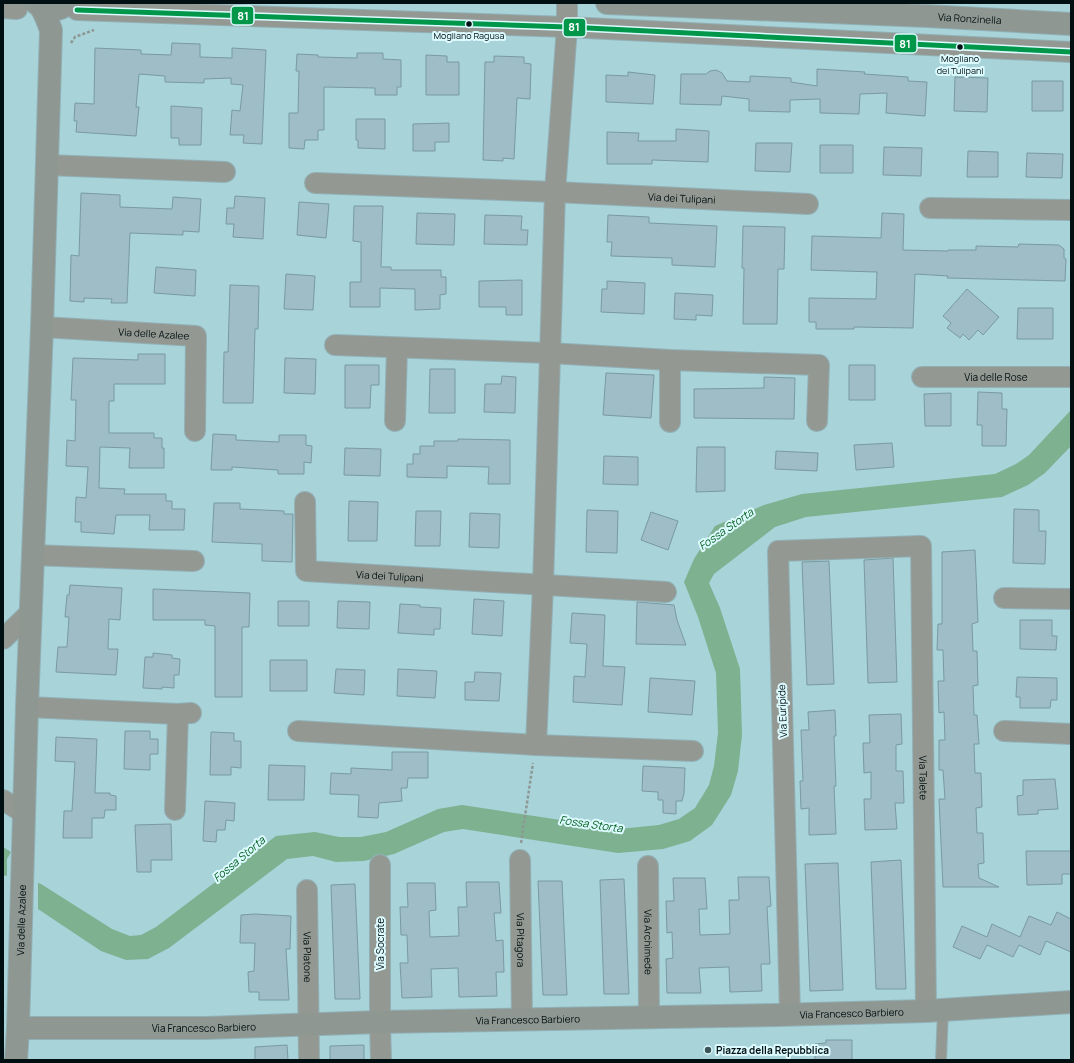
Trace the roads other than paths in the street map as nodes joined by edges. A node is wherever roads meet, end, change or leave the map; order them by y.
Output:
1 (567, 3) edge
2 (607, 3) edge
3 (24, 7) edge
4 (70, 7) edge
5 (869, 9) edge
6 (1071, 24) edge
7 (567, 27) junction
8 (51, 39) junction
9 (1071, 52) edge
10 (47, 165) junction
11 (225, 172) dead end
12 (316, 183) dead end
13 (555, 192) junction
14 (808, 204) dead end
15 (930, 208) dead end
16 (1071, 210) edge
17 (42, 327) junction
18 (335, 345) dead end
19 (396, 348) junction
20 (550, 353) junction
21 (670, 360) junction
22 (922, 377) dead end
23 (1071, 378) edge
24 (395, 421) dead end
25 (817, 421) dead end
26 (670, 422) dead end
27 (195, 431) dead end
28 (305, 502) dead end
29 (921, 546) joint
30 (32, 555) junction
31 (194, 561) dead end
32 (543, 585) junction
33 (666, 592) dead end
34 (1004, 598) dead end
35 (1071, 600) edge
36 (30, 612) junction
37 (3, 639) edge
38 (27, 707) junction
39 (1004, 731) dead end
40 (298, 732) dead end
41 (1071, 734) edge
42 (536, 745) junction
43 (693, 751) dead end
44 (3, 800) edge
45 (174, 810) dead end
46 (24, 813) junction
47 (520, 852) road end
48 (380, 865) dead end
49 (648, 866) dead end
50 (307, 890) dead end
51 (1071, 1002) edge
52 (934, 1010) junction
53 (790, 1015) junction
54 (649, 1017) junction
55 (522, 1020) junction
56 (380, 1022) junction
57 (309, 1024) junction
58 (18, 1028) junction
59 (16, 1060) edge
60 (309, 1060) edge
61 (381, 1060) edge
62 (941, 1060) edge

1 - 7 street
2 - 5 street, Via Ronzinella
3 - 4 street
3 - 8 street, Via delle Azalee
4 - 7 street
4 - 8 street, Via delle Azalee
5 - 6 street, Via Ronzinella
7 - 9 street
7 - 13 street
8 - 10 street, Via delle Azalee
10 - 11 street
10 - 17 street, Via delle Azalee
12 - 13 street, Via dei Tulipani
13 - 14 street, Via dei Tulipani
13 - 20 street
15 - 16 street
17 - 27 street, Via delle Azalee
17 - 30 street, Via delle Azalee
18 - 19 street
19 - 20 street
19 - 24 street
20 - 21 street
20 - 32 street
21 - 25 street
21 - 26 street
22 - 23 street, Via delle Rose
28 - 32 street, Via dei Tulipani
29 - 52 street, Via Talete
29 - 53 street, Via Euripide
30 - 31 street
30 - 36 street, Via delle Azalee
32 - 33 street, Via dei Tulipani
32 - 42 street
34 - 35 street
36 - 37 street
36 - 38 street, Via delle Azalee
38 - 45 street
38 - 46 street, Via delle Azalee
39 - 41 street
40 - 42 street
42 - 43 street
44 - 46 street
46 - 58 street, Via delle Azalee
47 - 55 street, Via Pitagora
48 - 56 street, Via Socrate
49 - 54 street, Via Archimede
50 - 57 street, Via Platone
51 - 52 street, Via Francesco Barbiero
52 - 53 street, Via Francesco Barbiero
52 - 62 lane
53 - 54 street, Via Francesco Barbiero
54 - 55 street, Via Francesco Barbiero
55 - 56 street, Via Francesco Barbiero
56 - 57 street, Via Francesco Barbiero
56 - 61 street, Via Socrate
57 - 58 street, Via Francesco Barbiero
57 - 60 street, Via Platone
58 - 59 street

